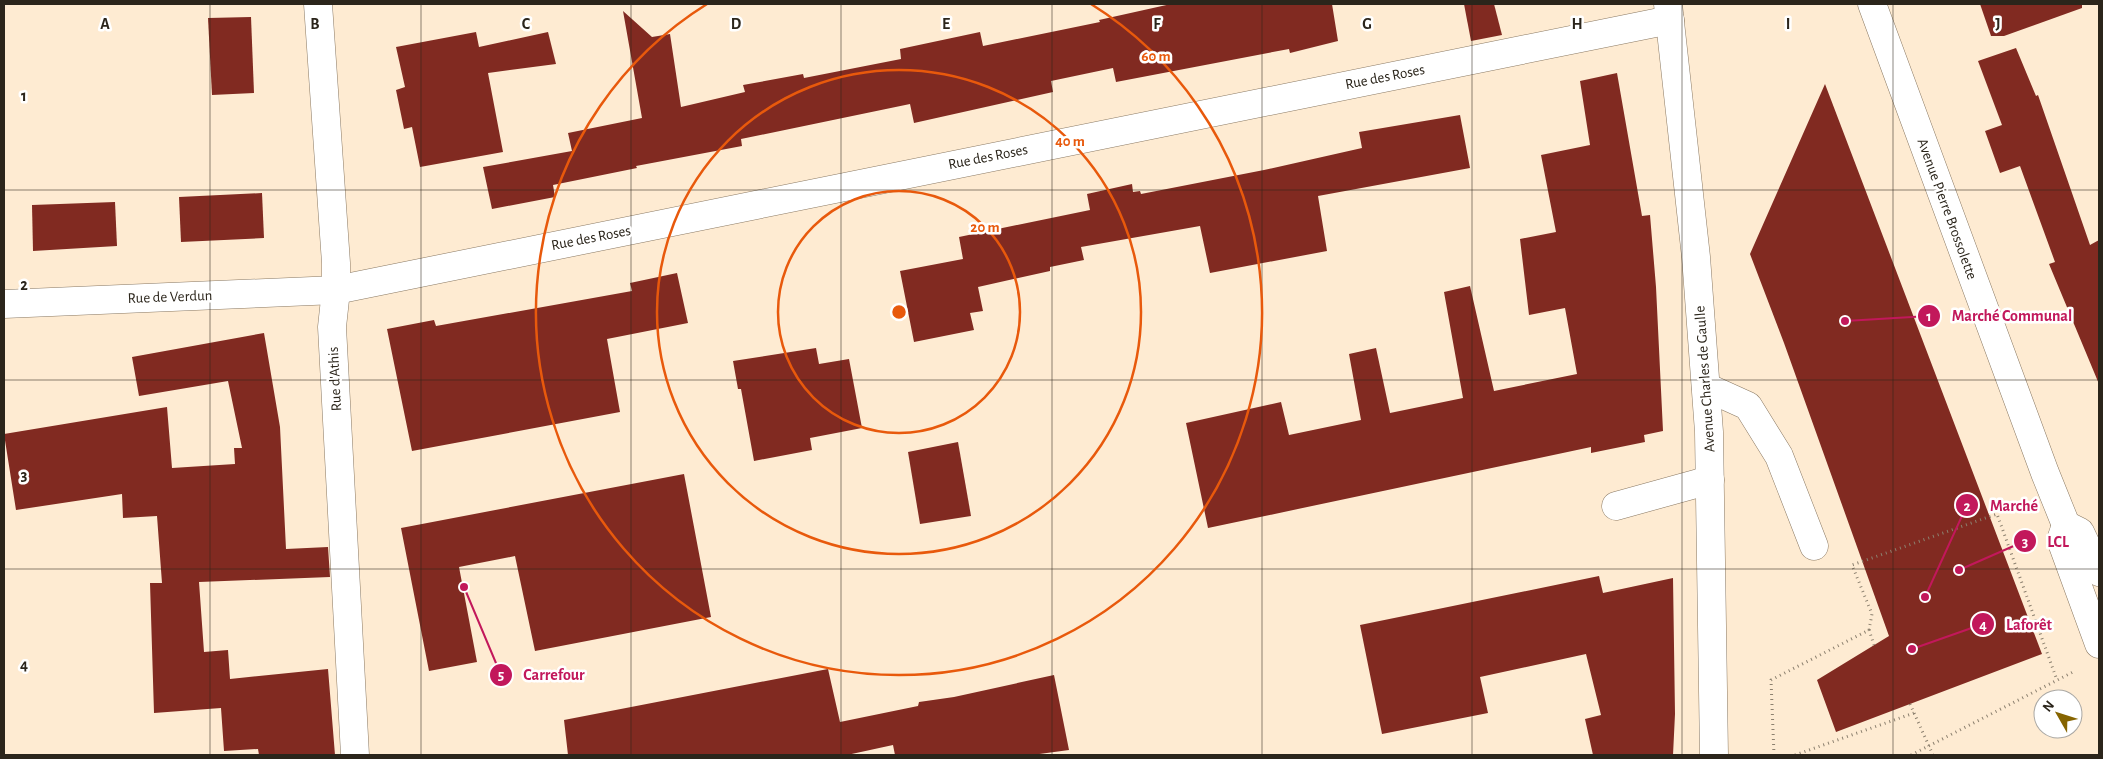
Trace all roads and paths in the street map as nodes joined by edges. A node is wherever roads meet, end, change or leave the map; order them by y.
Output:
1 (318, 4) edge
2 (1872, 4) edge
3 (1669, 12) edge
4 (336, 290) junction
5 (4, 304) edge
6 (1706, 387) junction
7 (1710, 480) junction
8 (1616, 506) dead end
9 (2066, 525) junction
10 (1814, 546) dead end
11 (2099, 572) edge
12 (1868, 630) junction
13 (2099, 644) edge
14 (1874, 645) dead end
15 (2075, 671) dead end
16 (2057, 680) junction
17 (1910, 704) dead end
18 (1914, 713) junction
19 (1930, 745) junction
20 (356, 755) edge
21 (1714, 755) edge
22 (1774, 755) edge
23 (1795, 755) edge
24 (1911, 755) edge
25 (1933, 755) edge

1 - 4 street, Rue d'Athis
2 - 9 street, Avenue Pierre Brossolette
3 - 4 street, Rue des Roses
3 - 6 street, Avenue Charles de Gaulle
4 - 5 street, Rue de Verdun
4 - 20 street, Rue d'Athis
6 - 7 street, Avenue Charles de Gaulle
6 - 10 street
7 - 8 street
7 - 21 street, Avenue Charles de Gaulle
9 - 11 street, Avenue Pierre Brossolette
9 - 13 street, Avenue Pierre Brossolette
12 - 14 path
12 - 16 path
12 - 22 path
15 - 16 path
16 - 19 path
17 - 18 path
18 - 19 path
18 - 23 path
19 - 24 path
19 - 25 path

